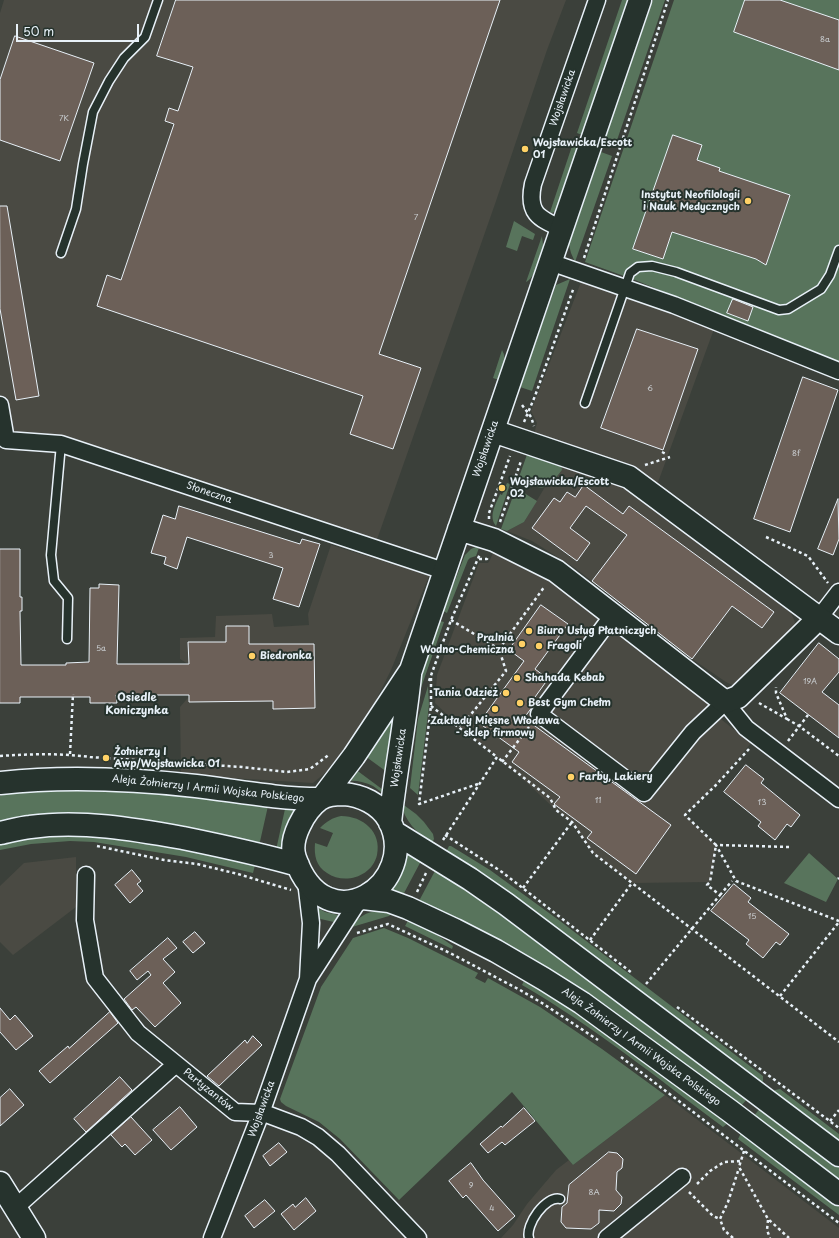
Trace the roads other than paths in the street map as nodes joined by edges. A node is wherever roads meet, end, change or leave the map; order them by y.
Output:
1 (158, 0) edge
2 (597, 0) edge
3 (640, 0) edge
4 (562, 229) junction
5 (839, 250) edge
6 (61, 253) dead end
7 (550, 262) junction
8 (626, 288) junction
9 (839, 371) edge
10 (585, 403) dead end
11 (0, 405) edge
12 (493, 431) junction
13 (3, 442) edge
14 (61, 444) junction
15 (459, 529) junction
16 (444, 571) junction
17 (838, 594) edge
18 (613, 615) junction
19 (819, 618) junction
20 (839, 633) edge
21 (67, 639) dead end
22 (411, 670) junction
23 (725, 702) junction
24 (0, 783) edge
25 (322, 798) junction
26 (839, 799) edge
27 (392, 828) junction
28 (0, 833) edge
29 (86, 874) dead end
30 (299, 879) junction
31 (361, 899) junction
32 (308, 979) junction
33 (176, 1064) junction
34 (261, 1113) junction
35 (839, 1155) edge
36 (0, 1182) edge
37 (689, 1185) road end
38 (839, 1194) edge
39 (560, 1199) dead end
40 (16, 1207) junction
41 (34, 1238) edge
42 (212, 1238) edge
43 (418, 1238) edge
44 (529, 1238) edge
45 (607, 1238) edge

1 - 6 lane
2 - 4 street, Wojsławicka
3 - 4 main road, Wojsławicka
4 - 7 main road, Wojsławicka
5 - 8 lane
7 - 8 street
7 - 12 main road, Wojsławicka
8 - 9 street
8 - 10 lane
11 - 13 street, Słoneczna
12 - 15 main road, Wojsławicka
12 - 19 main road
13 - 14 street, Słoneczna
14 - 16 street, Słoneczna
14 - 21 lane
15 - 16 main road, Wojsławicka
15 - 18 main road
16 - 22 main road, Wojsławicka
17 - 19 street
18 - 23 main road
18 - 23 street
19 - 20 main road
19 - 23 main road
22 - 25 main road, Wojsławicka
22 - 27 main road, Wojsławicka
23 - 26 street
24 - 25 main road, Aleja Żołnierzy I Armii Wojska Polskiego
25 - 27 main road
25 - 30 main road
27 - 31 main road
27 - 35 main road
28 - 30 main road
29 - 33 street, Partyzantów
30 - 31 main road
30 - 32 street, Wojsławicka
31 - 32 street, Wojsławicka
31 - 38 main road, Aleja Żołnierzy I Armii Wojska Polskiego
32 - 34 street, Wojsławicka
33 - 34 street, Partyzantów
33 - 40 street
34 - 42 street, Wojsławicka
34 - 43 street, Partyzantów
36 - 40 main road
37 - 45 street
39 - 44 lane
40 - 41 main road

